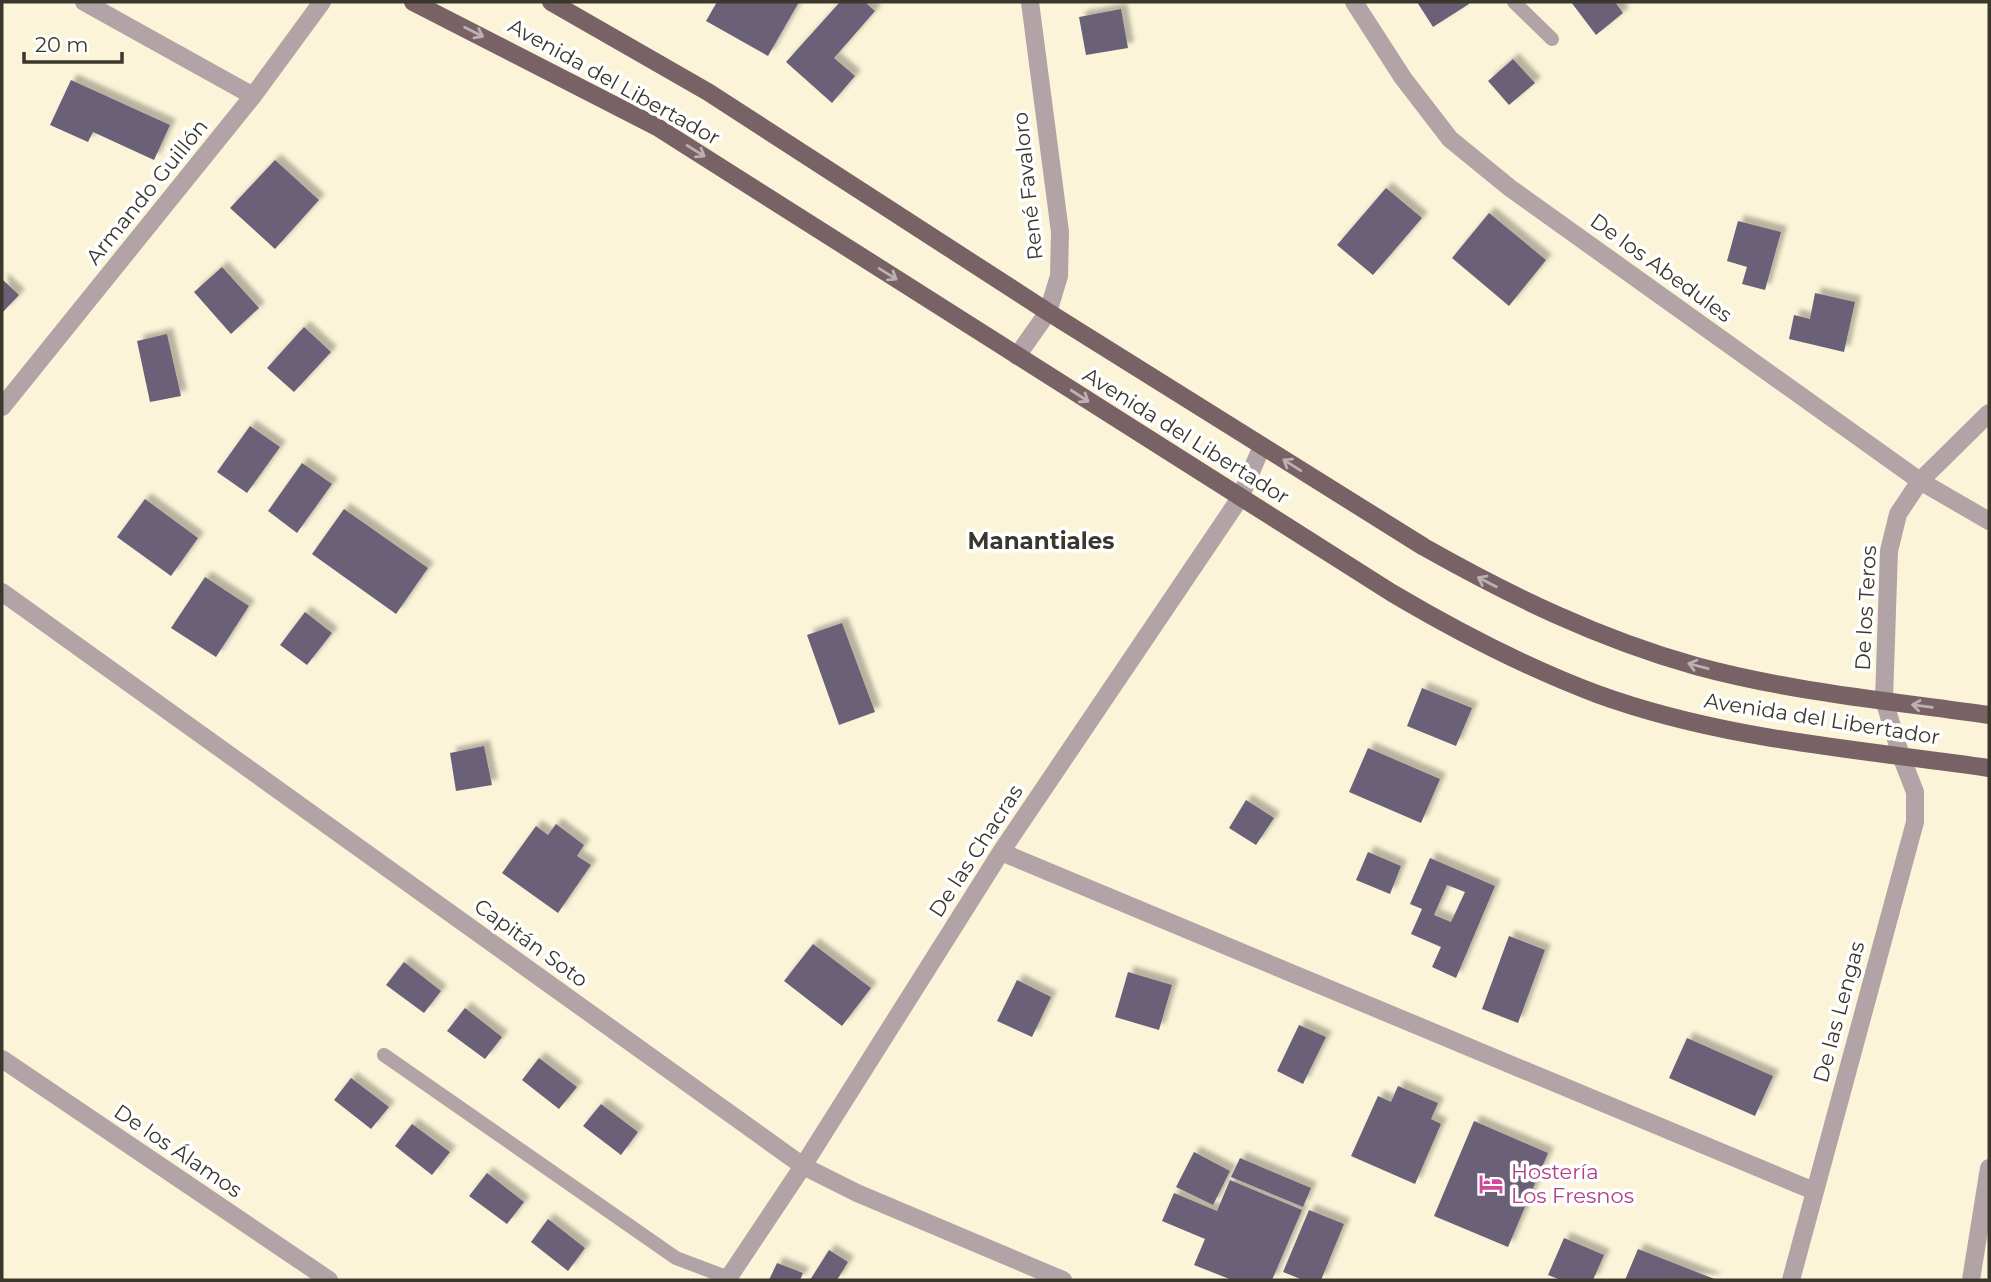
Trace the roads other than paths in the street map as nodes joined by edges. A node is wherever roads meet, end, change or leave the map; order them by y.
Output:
1 (84, 2) edge
2 (322, 2) edge
3 (413, 2) edge
4 (551, 2) edge
5 (1030, 2) edge
6 (1354, 2) edge
7 (1514, 2) edge
8 (1552, 39) dead end
9 (253, 96) junction
10 (1048, 312) junction
11 (1017, 356) junction
12 (2, 407) edge
13 (1989, 413) edge
14 (1262, 446) junction
15 (1920, 481) junction
16 (1240, 498) junction
17 (1989, 522) edge
18 (2, 593) edge
19 (1884, 700) junction
20 (1989, 715) edge
21 (1901, 755) junction
22 (1989, 768) edge
23 (1001, 852) junction
24 (384, 1055) dead end
25 (2, 1059) edge
26 (803, 1166) junction
27 (1989, 1168) edge
28 (1814, 1191) junction
29 (1985, 1227) edge
30 (728, 1279) edge
31 (329, 1280) edge
32 (1063, 1280) edge
33 (1791, 1280) edge
34 (1971, 1280) edge

1 - 9 street
2 - 9 street, Armando Guillón
3 -> 11 main road, Avenida del Libertador
4 - 10 main road, Avenida del Libertador
5 - 10 street, René Favaloro
6 - 15 street, De los Abedules
7 - 8 lane
9 - 12 street, Armando Guillón
10 - 11 street, René Favaloro
10 - 14 main road, Avenida del Libertador
11 -> 16 main road, Avenida del Libertador
13 - 15 street, De los Teros
14 - 16 street, De las Chacras
19 -> 14 main road, Avenida del Libertador
15 - 17 street, De los Abedules
15 - 19 street, De los Teros
16 - 21 main road, Avenida del Libertador
16 - 23 street, De las Chacras
18 - 26 street, Capitán Soto
20 -> 19 main road, Avenida del Libertador
19 - 21 street, De los Teros
21 - 22 main road, Avenida del Libertador
21 - 28 street, De las Lengas
23 - 26 street, De las Chacras
23 - 28 street
24 - 30 lane
25 - 31 street, De los Álamos
26 - 30 street, De las Chacras
26 - 32 street, Capitán Soto
27 - 29 street
28 - 33 street, De las Lengas
29 - 34 street

